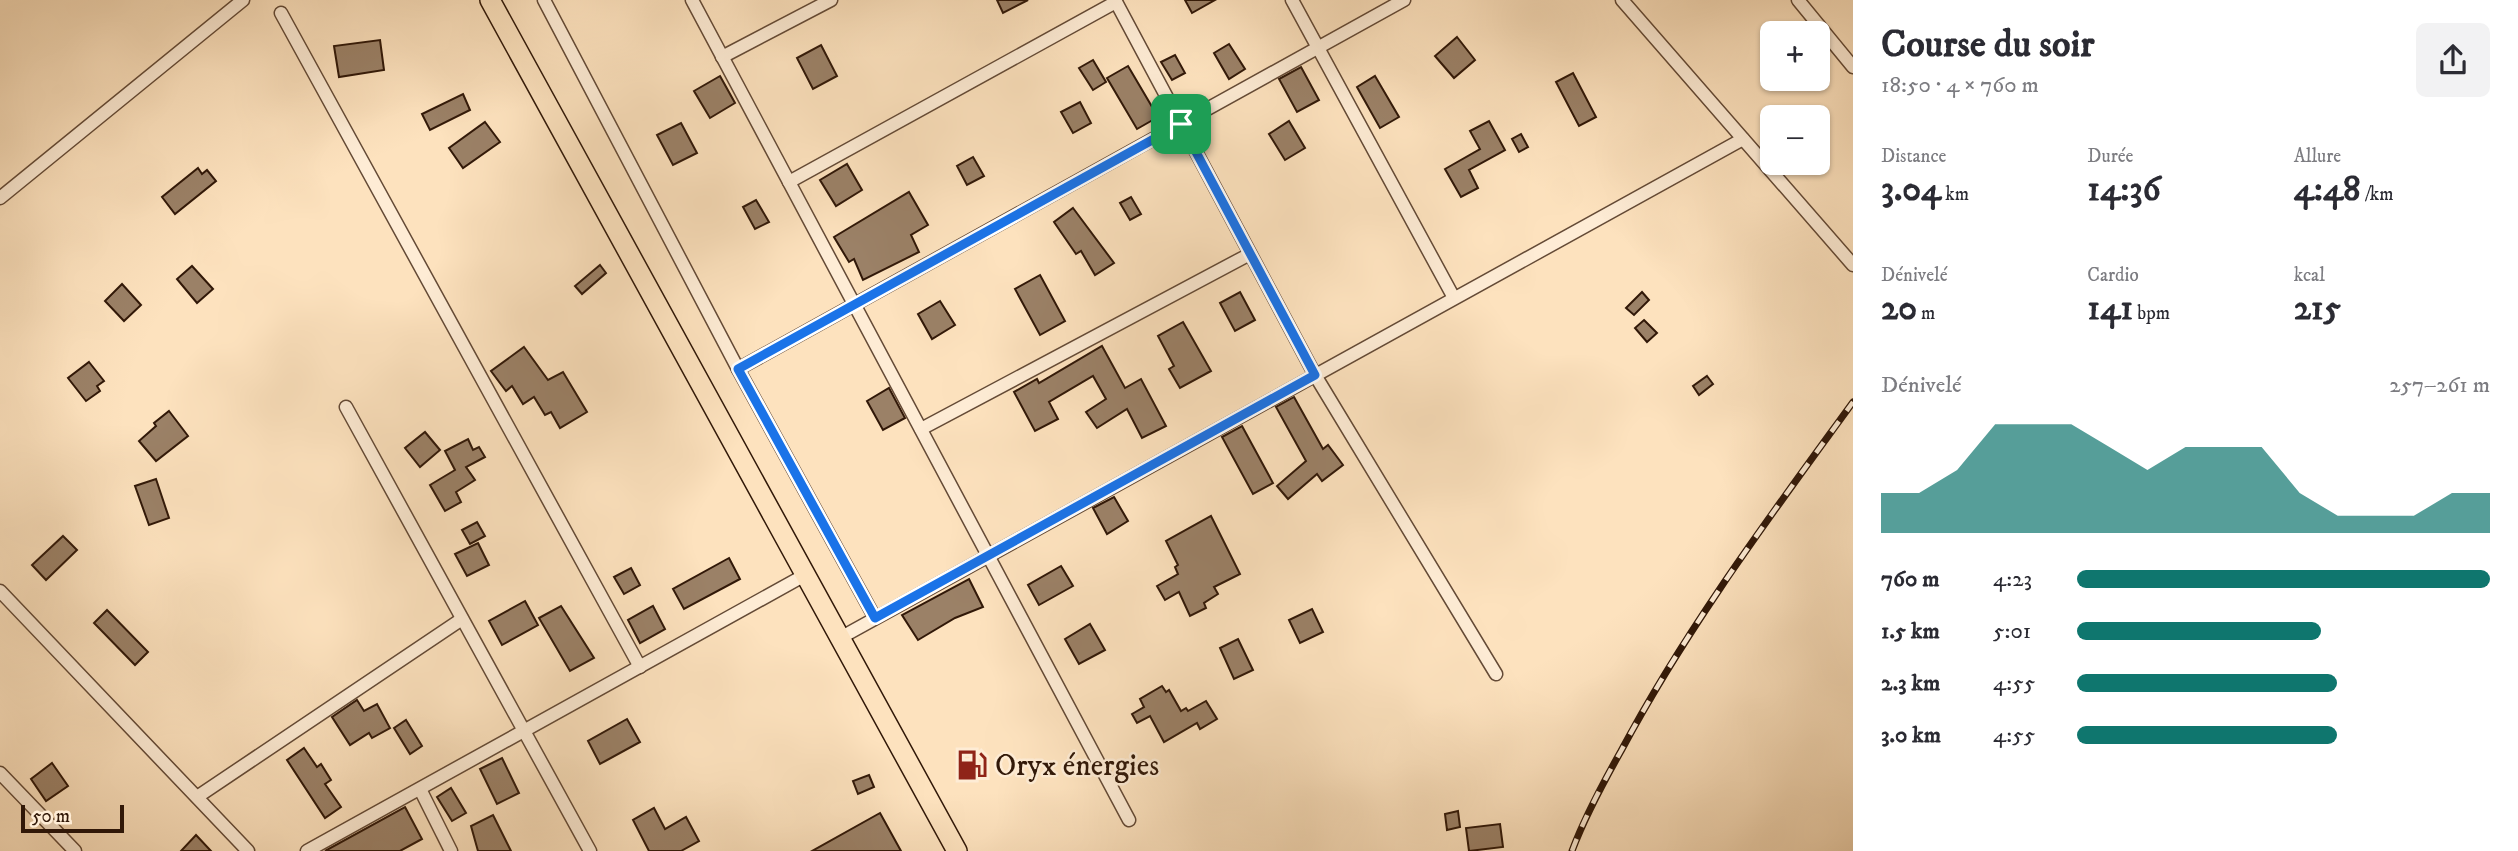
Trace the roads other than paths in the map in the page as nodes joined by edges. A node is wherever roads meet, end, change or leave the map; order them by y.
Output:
1 (243, 0) edge
2 (490, 0) edge
3 (544, 0) edge
4 (692, 0) edge
5 (831, 0) edge
6 (1292, 0) edge
7 (1404, 0) edge
8 (1622, 0) edge
9 (1798, 0) edge
10 (1115, 1) edge
11 (281, 13) dead end
12 (1318, 47) junction
13 (722, 57) junction
14 (1853, 67) edge
15 (1181, 124) junction
16 (1743, 139) junction
17 (789, 182) junction
18 (0, 198) edge
19 (1250, 254) junction
20 (1853, 265) edge
21 (1454, 299) junction
22 (854, 304) junction
23 (738, 369) junction
24 (1315, 375) junction
25 (346, 407) dead end
26 (921, 429) junction
27 (988, 556) junction
28 (805, 575) junction
29 (0, 591) edge
30 (875, 618) junction
31 (463, 619) junction
32 (839, 638) junction
33 (640, 667) junction
34 (1496, 674) dead end
35 (524, 731) junction
36 (0, 773) edge
37 (420, 789) junction
38 (197, 797) junction
39 (1129, 820) dead end
40 (75, 851) edge
41 (248, 851) edge
42 (307, 851) edge
43 (451, 851) edge
44 (590, 851) edge
45 (957, 851) edge

1 - 18 street
2 - 28 main road
3 - 23 street
4 - 13 street
5 - 13 street
6 - 12 street
7 - 12 street
8 - 16 street
9 - 14 street
10 - 15 street
10 - 17 street
11 - 33 street
12 - 15 street
12 - 21 street
13 - 17 street
15 - 19 street
15 - 22 street
16 - 20 street
16 - 21 street
17 - 22 street
19 - 24 street
19 - 26 street
21 - 24 street
22 - 23 street
22 - 26 street
23 - 30 street
24 - 27 street
24 - 34 street
25 - 31 street
26 - 27 street
27 - 30 street
27 - 39 street
28 - 32 main road
28 - 33 street
29 - 38 street
30 - 32 street
31 - 35 street
31 - 38 street
32 - 45 main road
33 - 35 street
35 - 37 street
35 - 44 street
36 - 40 street
37 - 42 street
37 - 43 street
38 - 41 street

